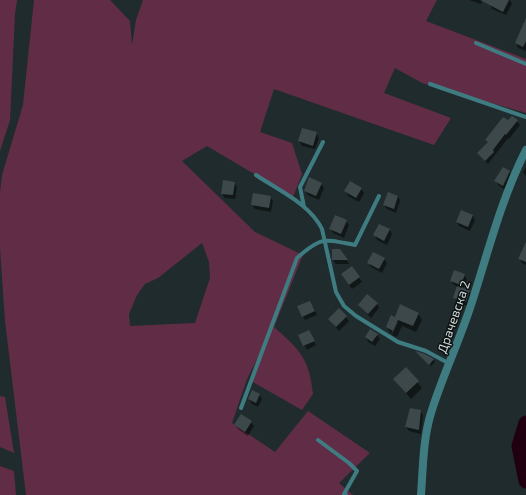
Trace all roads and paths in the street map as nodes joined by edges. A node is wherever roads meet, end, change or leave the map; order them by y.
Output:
1 (476, 43) dead end
2 (526, 64) edge
3 (430, 84) dead end
4 (526, 117) edge
5 (323, 142) dead end
6 (526, 150) edge
7 (256, 175) dead end
8 (379, 196) dead end
9 (304, 208) junction
10 (323, 240) junction
11 (450, 364) junction
12 (241, 408) dead end
13 (318, 440) dead end
14 (346, 495) edge
15 (421, 495) edge

1 - 2 lane
3 - 4 lane
5 - 9 lane
6 - 11 street, Драчевска 2
7 - 9 lane
8 - 10 lane
9 - 10 lane
10 - 11 lane
10 - 12 lane
11 - 15 street, Драчевска 2
13 - 14 lane

